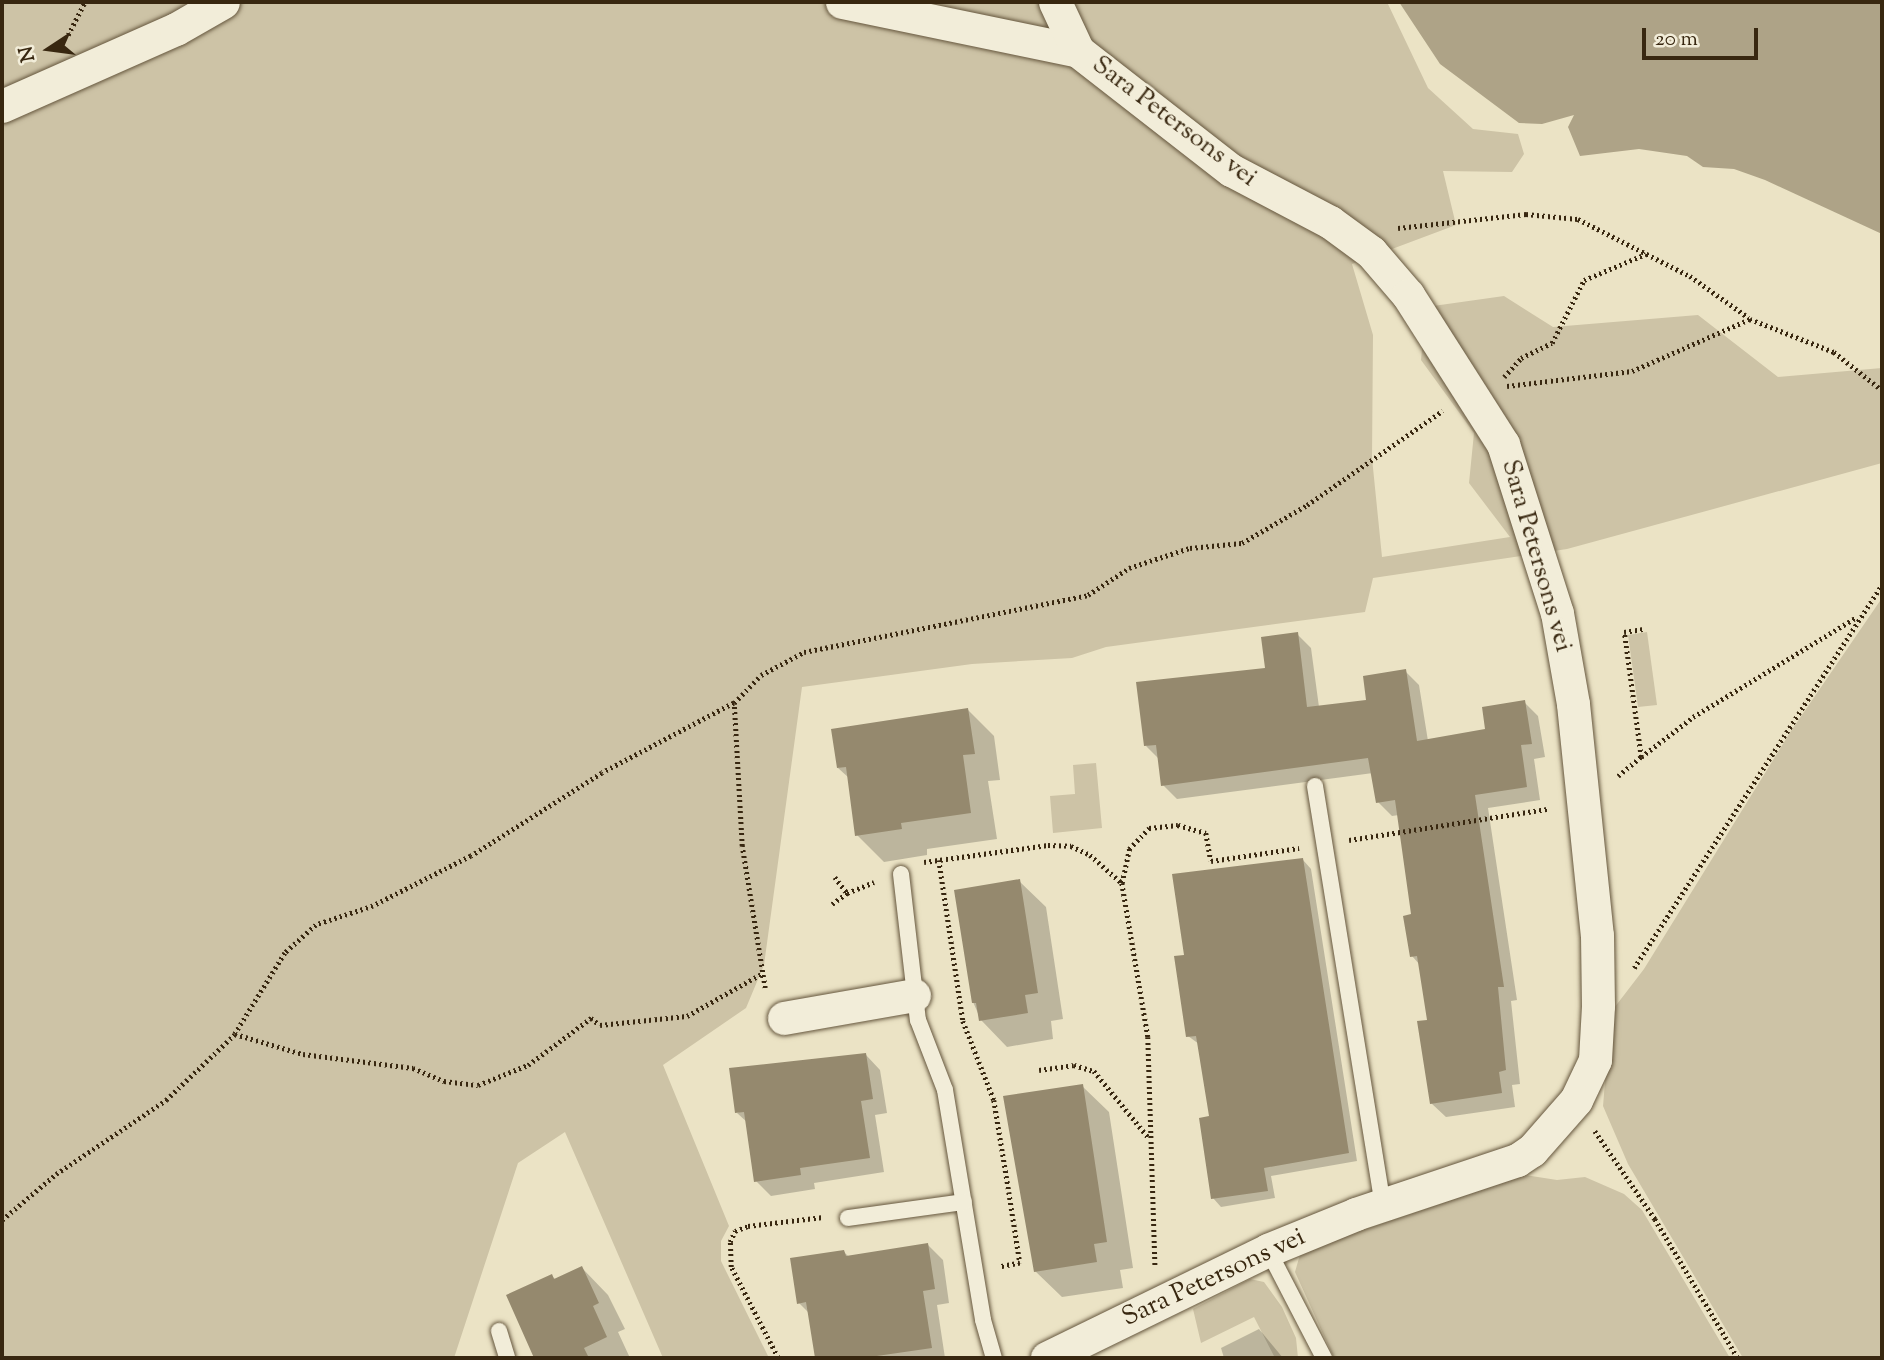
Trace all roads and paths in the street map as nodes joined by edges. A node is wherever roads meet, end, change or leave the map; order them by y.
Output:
1 (223, 2) edge
2 (842, 2) edge
3 (1055, 2) edge
4 (936, 13) edge
5 (1078, 51) junction
6 (2, 106) edge
7 (1358, 242) junction
8 (1647, 253) junction
9 (1750, 319) junction
10 (1882, 390) edge
11 (1472, 391) junction
12 (1882, 584) edge
13 (1859, 615) junction
14 (1644, 629) dead end
15 (734, 703) junction
16 (1641, 757) junction
17 (1315, 786) dead end
18 (1584, 800) junction
19 (1324, 844) junction
20 (948, 859) dead end
21 (939, 860) dead end
22 (901, 874) dead end
23 (1122, 883) junction
24 (847, 893) dead end
25 (832, 904) dead end
26 (763, 973) junction
27 (914, 995) junction
28 (1598, 1006) junction
29 (784, 1018) joint
30 (235, 1034) junction
31 (1039, 1070) dead end
32 (1576, 1100) junction
33 (1149, 1137) junction
34 (964, 1202) junction
35 (1383, 1204) junction
36 (848, 1218) joint
37 (2, 1220) edge
38 (1268, 1251) junction
39 (975, 1272) junction
40 (1163, 1300) junction
41 (499, 1331) dead end
42 (507, 1358) edge
43 (778, 1358) edge
44 (994, 1358) edge
45 (1046, 1358) edge
46 (1324, 1358) edge
47 (1738, 1358) edge

1 - 6 street
2 - 4 street, Sara Petersons vei
3 - 5 street
4 - 5 street, Sara Petersons vei
5 - 7 street, Sara Petersons vei
7 - 8 path
7 - 11 street, Sara Petersons vei
8 - 9 path
8 - 9 path
9 - 10 path
11 - 15 path
11 - 18 street, Sara Petersons vei
12 - 13 path
13 - 16 path
13 - 28 path
14 - 16 path
15 - 26 path
15 - 30 path
16 - 18 path
17 - 19 lane
18 - 19 path
18 - 28 street, Sara Petersons vei
19 - 23 path
19 - 35 lane
20 - 23 path
21 - 39 path
22 - 27 lane
23 - 33 path
24 - 25 path
26 - 29 path
26 - 30 path
27 - 29 street
27 - 34 lane
28 - 32 street, Sara Petersons vei
30 - 37 path
31 - 33 path
32 - 35 street, Sara Petersons vei
32 - 47 path
33 - 40 path
34 - 36 lane
34 - 39 lane
35 - 38 street, Sara Petersons vei
36 - 43 path
38 - 40 street, Sara Petersons vei
38 - 46 lane
39 - 44 lane
40 - 45 street, Sara Petersons vei
41 - 42 lane

